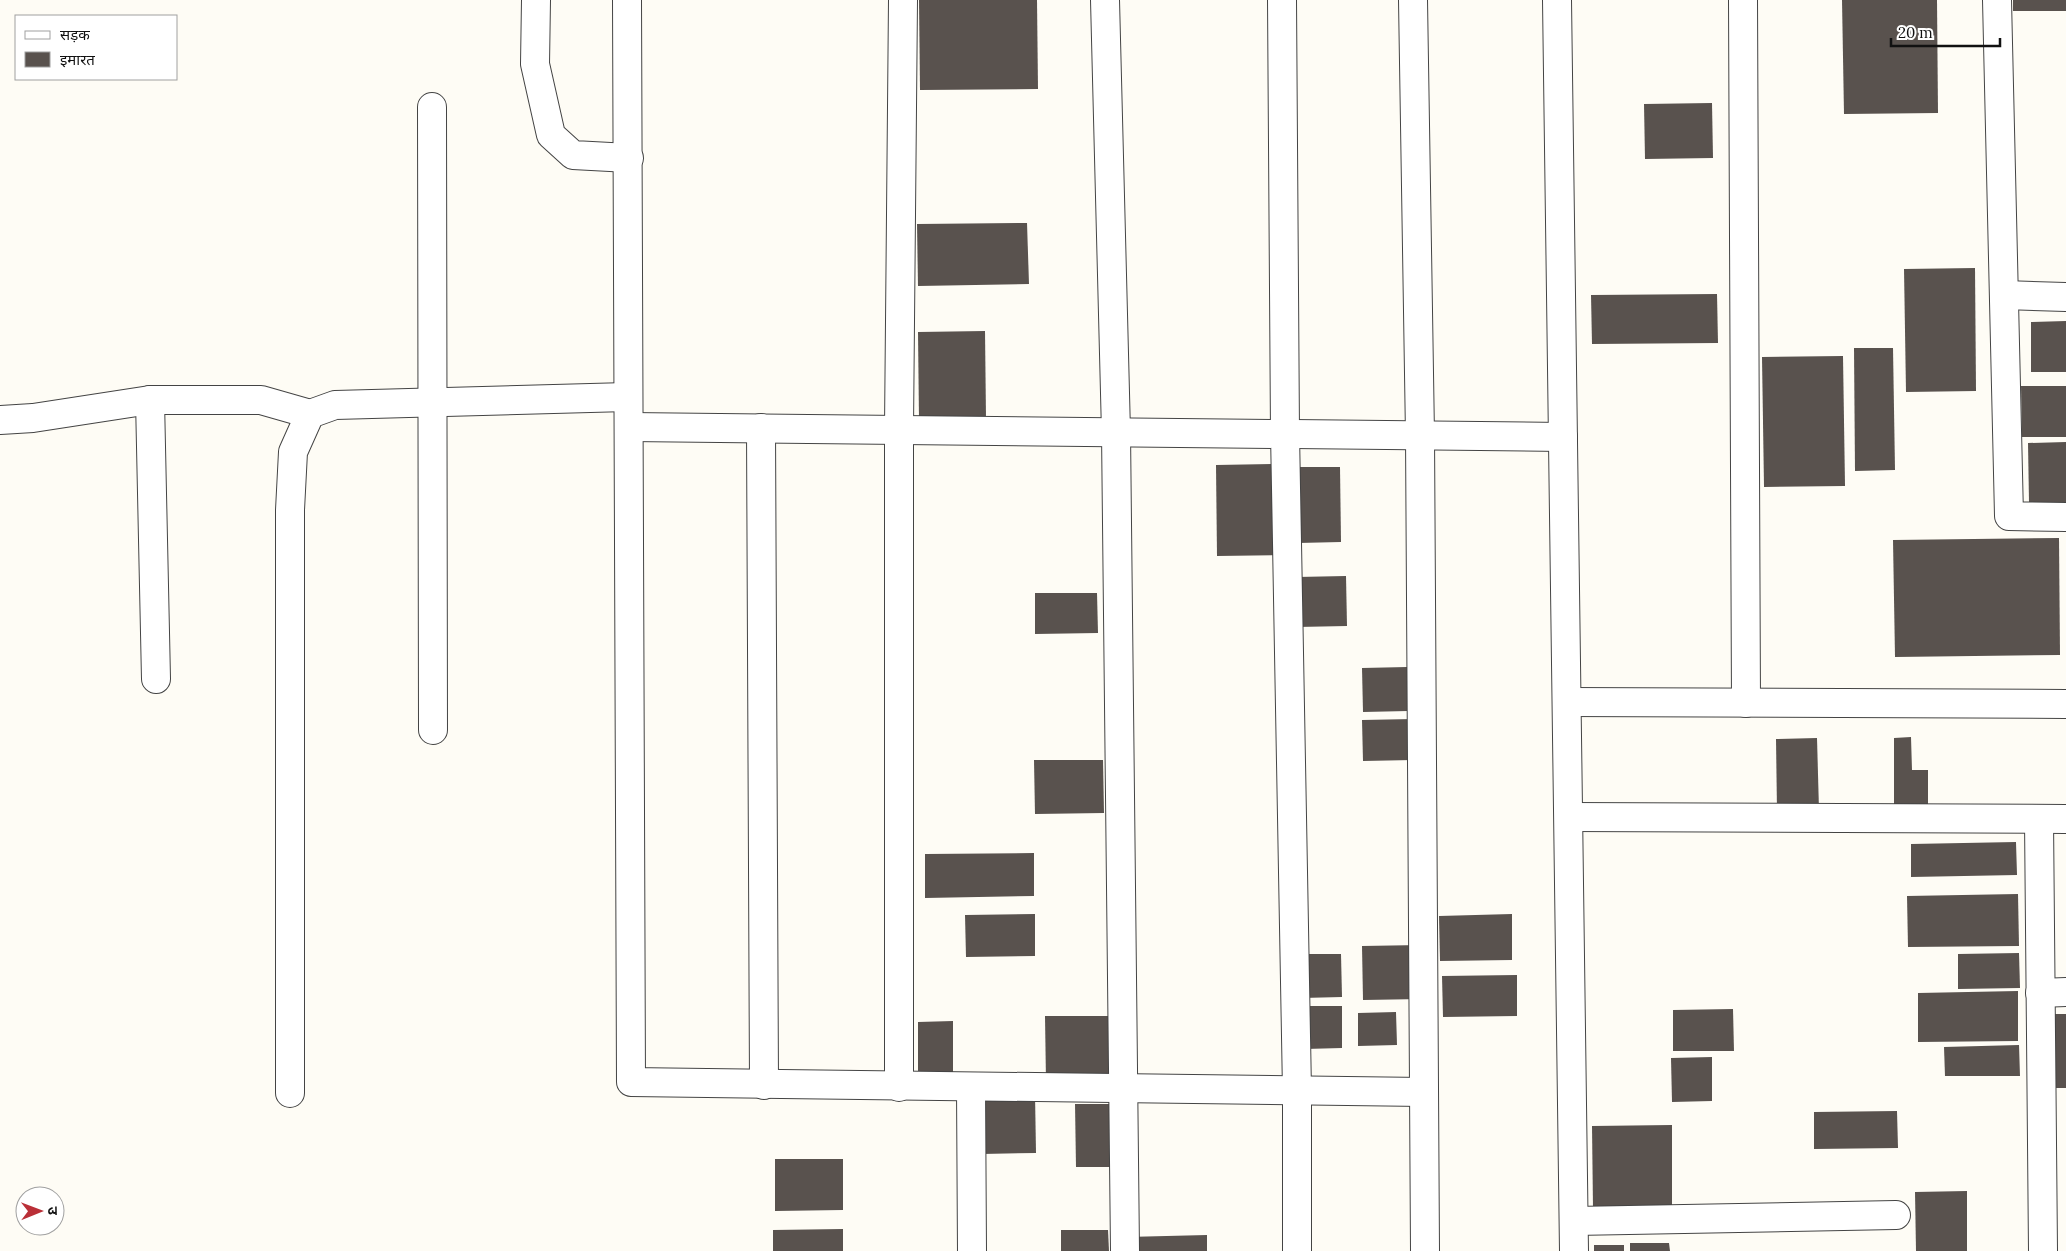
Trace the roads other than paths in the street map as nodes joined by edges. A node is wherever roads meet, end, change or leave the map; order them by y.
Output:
1 (536, 0) edge
2 (627, 0) edge
3 (903, 0) edge
4 (1105, 0) edge
5 (1282, 0) edge
6 (1413, 0) edge
7 (1557, 0) edge
8 (1743, 0) edge
9 (1997, 0) edge
10 (432, 107) dead end
11 (629, 158) junction
12 (2004, 295) junction
13 (2066, 297) edge
14 (627, 397) junction
15 (150, 400) junction
16 (432, 402) junction
17 (310, 414) junction
18 (0, 420) edge
19 (630, 427) junction
20 (760, 428) junction
21 (898, 430) junction
22 (1116, 432) junction
23 (1285, 433) junction
24 (1420, 435) junction
25 (1563, 436) junction
26 (2066, 518) edge
27 (156, 678) dead end
28 (1567, 702) junction
29 (1746, 702) junction
30 (2066, 704) edge
31 (433, 730) dead end
32 (1569, 817) junction
33 (2039, 819) junction
34 (2066, 819) edge
35 (2053, 993) edge
36 (764, 1085) junction
37 (899, 1087) junction
38 (972, 1088) junction
39 (1122, 1089) junction
40 (1297, 1091) junction
41 (1424, 1092) junction
42 (290, 1093) dead end
43 (1896, 1215) dead end
44 (1574, 1221) junction
45 (972, 1251) edge
46 (1125, 1251) edge
47 (1297, 1251) edge
48 (1425, 1251) edge
49 (1574, 1251) edge
50 (2042, 1251) edge

1 - 11 street
2 - 11 street
3 - 21 street
4 - 22 street
5 - 23 street
6 - 24 street
7 - 25 street
8 - 29 street
9 - 12 street
10 - 16 street
11 - 14 street
12 - 13 street
12 - 26 street
14 - 16 street
14 - 19 street
15 - 17 street
15 - 18 street
15 - 27 street
16 - 17 street
16 - 31 street
17 - 42 street
19 - 20 street
19 - 36 street
20 - 21 street
20 - 36 street
21 - 22 street
21 - 37 street
22 - 23 street
22 - 39 street
23 - 24 street
23 - 40 street
24 - 25 street
24 - 41 street
25 - 28 street
28 - 29 street
28 - 32 street
29 - 30 street
32 - 33 street
32 - 44 street
33 - 34 street
33 - 35 street
35 - 50 street
36 - 37 street
37 - 38 street
38 - 39 street
38 - 45 street
39 - 40 street
39 - 46 street
40 - 41 street
40 - 47 street
41 - 48 street
43 - 44 street
44 - 49 street

